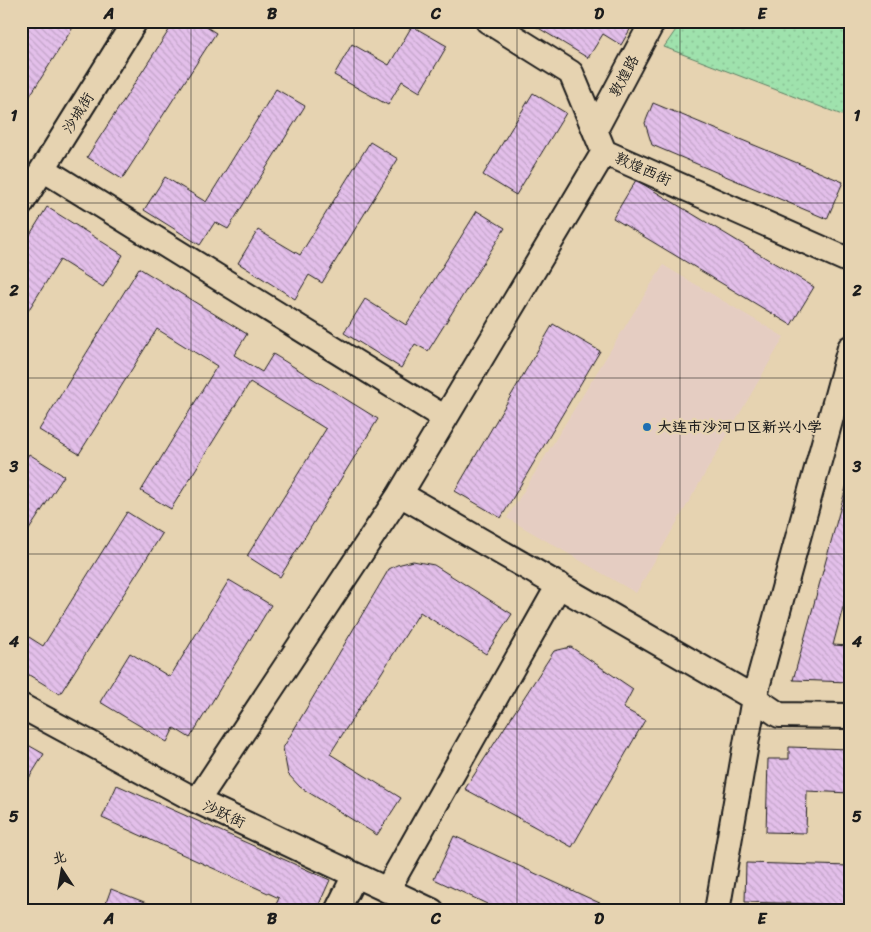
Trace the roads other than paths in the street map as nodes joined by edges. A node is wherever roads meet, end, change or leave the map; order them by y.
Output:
1 (135, 21) edge
2 (488, 21) edge
3 (653, 21) edge
4 (595, 130) junction
5 (604, 152) junction
6 (43, 170) junction
7 (21, 204) edge
8 (850, 261) edge
9 (850, 348) edge
10 (445, 418) junction
11 (400, 494) junction
12 (559, 585) junction
13 (754, 698) junction
14 (21, 706) edge
15 (850, 716) edge
16 (197, 801) junction
17 (355, 875) junction
18 (387, 890) junction
19 (337, 911) edge
20 (432, 911) edge
21 (717, 911) edge

1 - 6 street, 沙城街
2 - 4 street, 敦煌西街
3 - 4 street, 敦煌路
4 - 5 street, 敦煌西街
5 - 8 street, 敦煌西街
5 - 10 street
6 - 7 street, 沙城街
6 - 10 street
9 - 13 street
10 - 11 street
11 - 12 street
11 - 16 street
12 - 13 street
12 - 18 street
13 - 15 street
13 - 21 street
14 - 16 street, 沙跃街
16 - 17 street, 沙跃街
17 - 18 street, 沙跃街
17 - 19 street
18 - 20 street, 沙跃街

